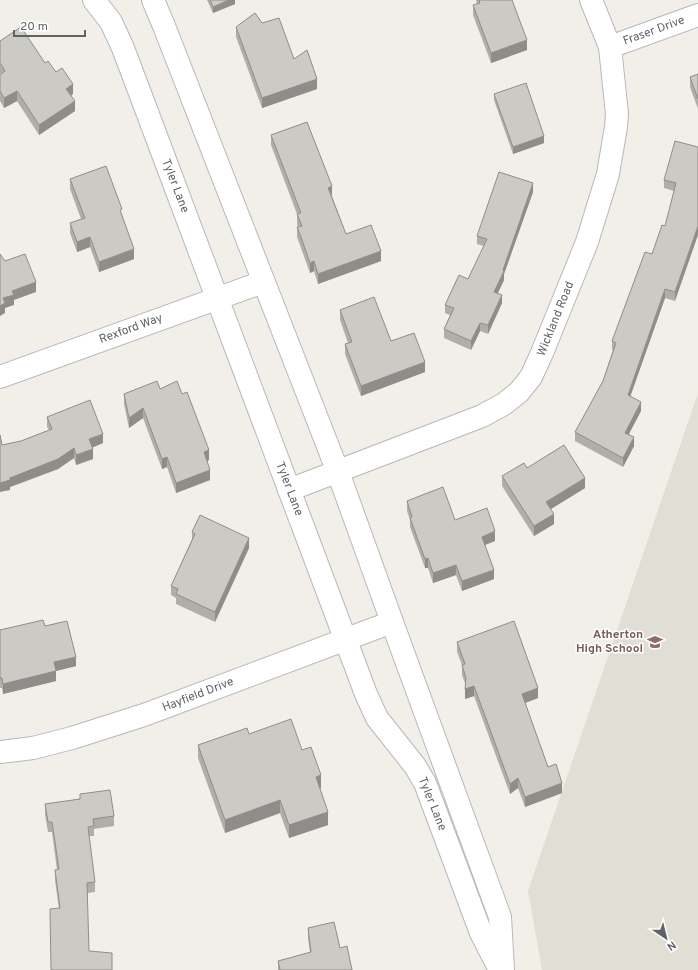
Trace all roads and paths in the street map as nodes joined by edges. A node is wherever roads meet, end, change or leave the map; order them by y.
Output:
1 (94, 0) edge
2 (153, 0) edge
3 (590, 0) edge
4 (698, 15) edge
5 (610, 47) junction
6 (263, 282) junction
7 (217, 298) junction
8 (0, 377) edge
9 (338, 472) junction
10 (289, 490) junction
11 (392, 622) junction
12 (345, 639) junction
13 (0, 752) edge
14 (481, 864) junction
15 (458, 872) junction
16 (500, 970) edge
17 (503, 970) edge

1 - 7 street, Tyler Lane
2 - 6 street, Tyler Lane
3 - 5 street, Wickland Road
4 - 5 street, Fraser Drive
5 - 9 street, Wickland Road
6 - 7 street, Rexford Way
6 - 9 street, Tyler Lane
7 - 8 street, Rexford Way
7 - 10 street, Tyler Lane
9 - 10 street, Wickland Road
9 - 11 street, Tyler Lane
10 - 12 street, Tyler Lane
11 - 12 street, Hayfield Drive
11 - 14 street, Tyler Lane
12 - 13 street, Hayfield Drive
12 - 15 street, Tyler Lane
14 - 15 street
14 - 17 street, Tyler Lane
15 - 16 street, Tyler Lane

